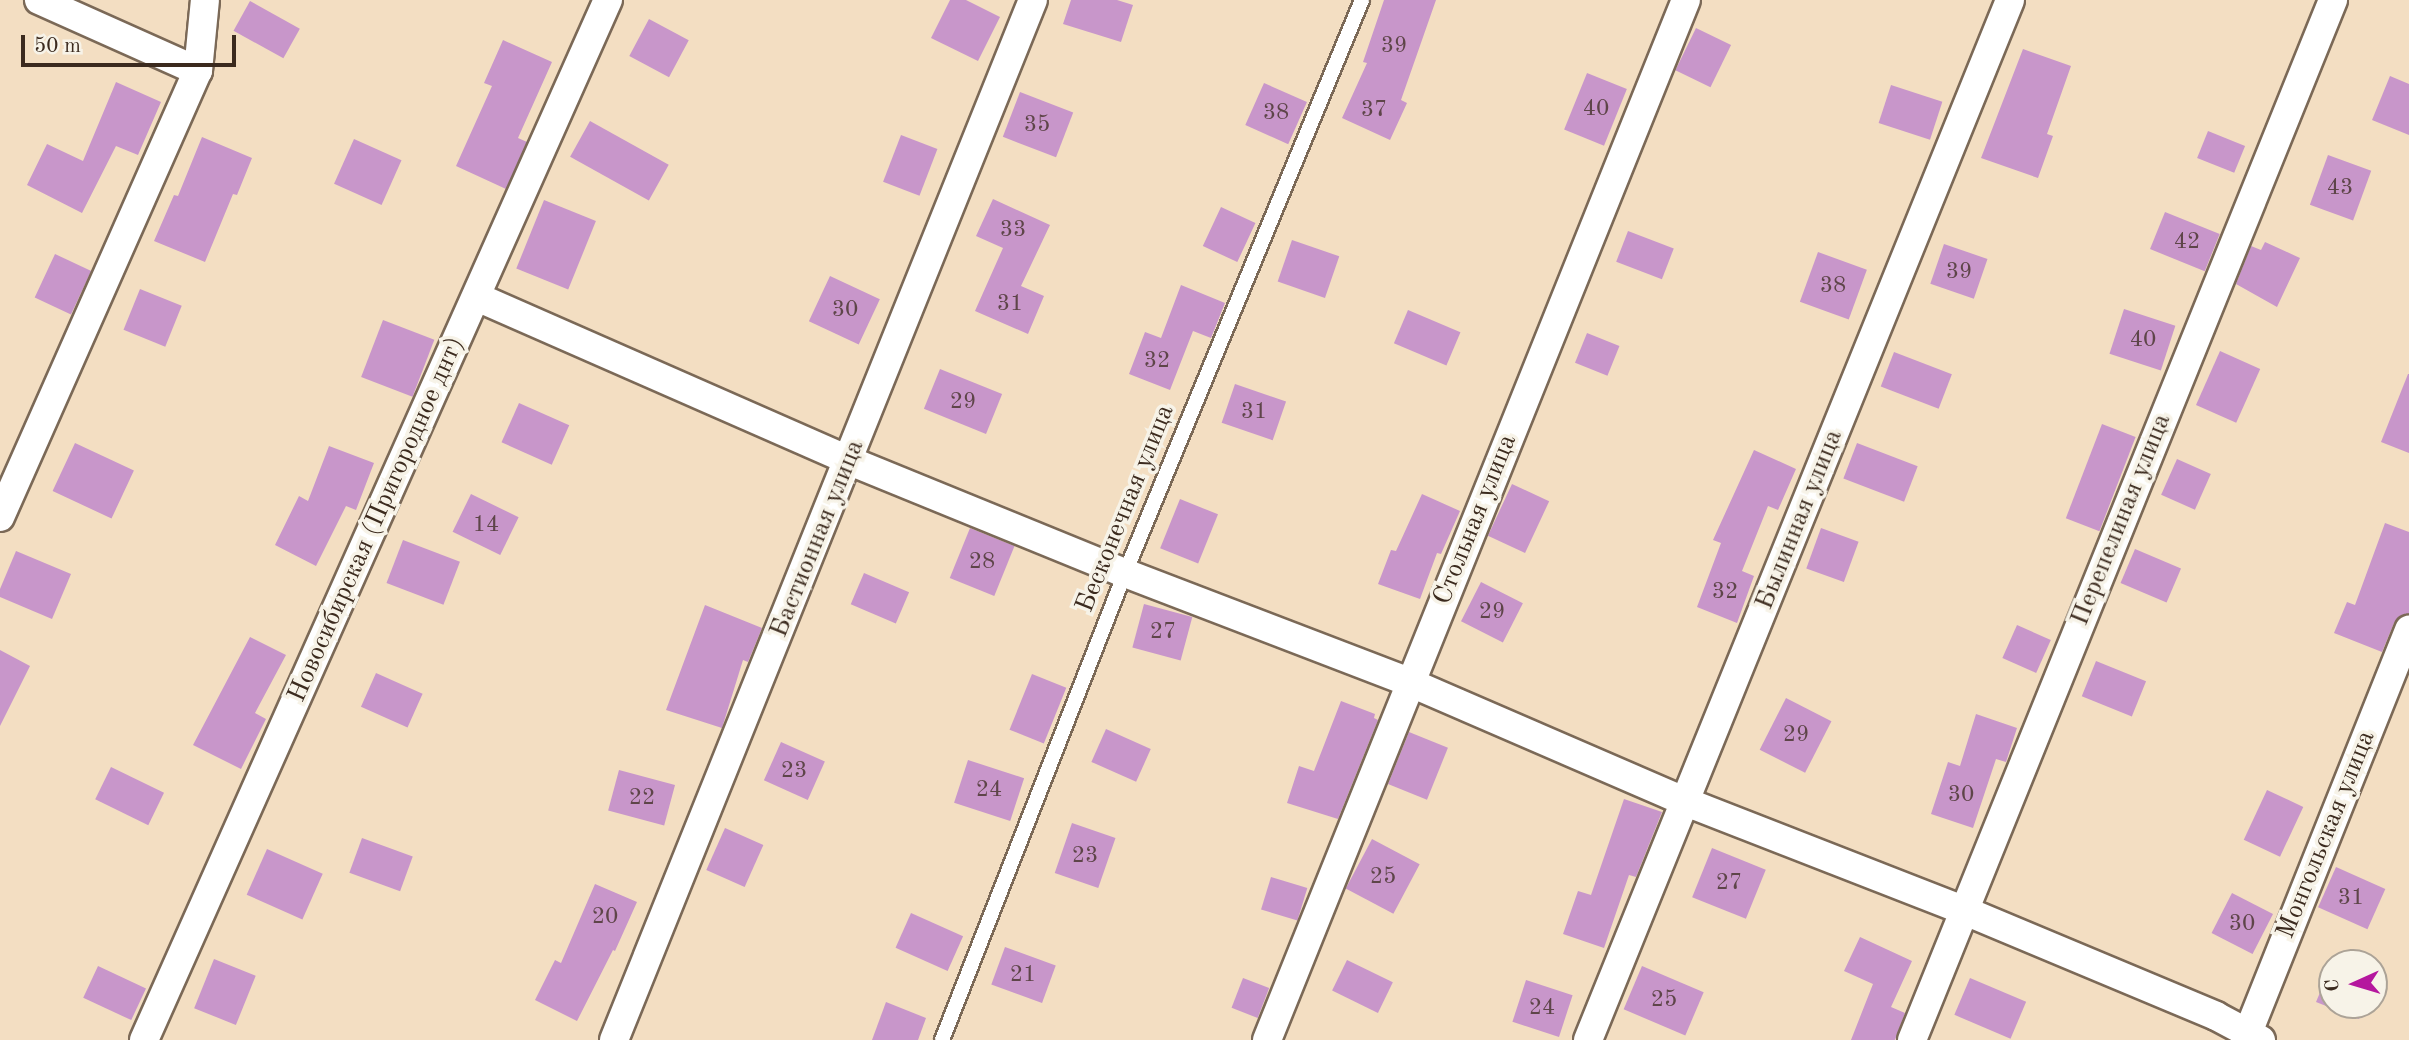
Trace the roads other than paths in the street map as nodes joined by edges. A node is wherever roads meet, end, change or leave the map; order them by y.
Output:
1 (39, 0) edge
2 (205, 0) edge
3 (608, 0) edge
4 (1033, 0) edge
5 (1362, 0) edge
6 (1686, 0) edge
7 (2010, 0) edge
8 (2333, 0) edge
9 (198, 71) junction
10 (477, 297) junction
11 (850, 461) junction
12 (0, 517) edge
13 (1125, 573) junction
14 (2409, 630) edge
15 (1411, 683) junction
16 (1686, 802) junction
17 (1963, 911) junction
18 (2251, 1038) edge
19 (144, 1040) edge
20 (614, 1040) edge
21 (942, 1040) edge
22 (1267, 1040) edge
23 (1588, 1040) edge
24 (1912, 1040) edge

1 - 9 street
2 - 9 street
3 - 10 street, Новосибирская (Пригородное днт)
4 - 11 street, Бастионная улица
5 - 13 lane, Бесконечная улица
6 - 15 street, Стольная улица
7 - 16 street, Былинная улица
8 - 17 street, Перепелиная улица
9 - 12 street
10 - 11 street
10 - 19 street, Новосибирская (Пригородное днт)
11 - 13 street
11 - 20 street, Бастионная улица
13 - 15 street
13 - 21 lane, Бесконечная улица
14 - 18 street, Монгольская улица
15 - 16 street
15 - 22 street, Стольная улица
16 - 17 street
16 - 23 street, Былинная улица
17 - 18 street
17 - 24 street, Перепелиная улица

